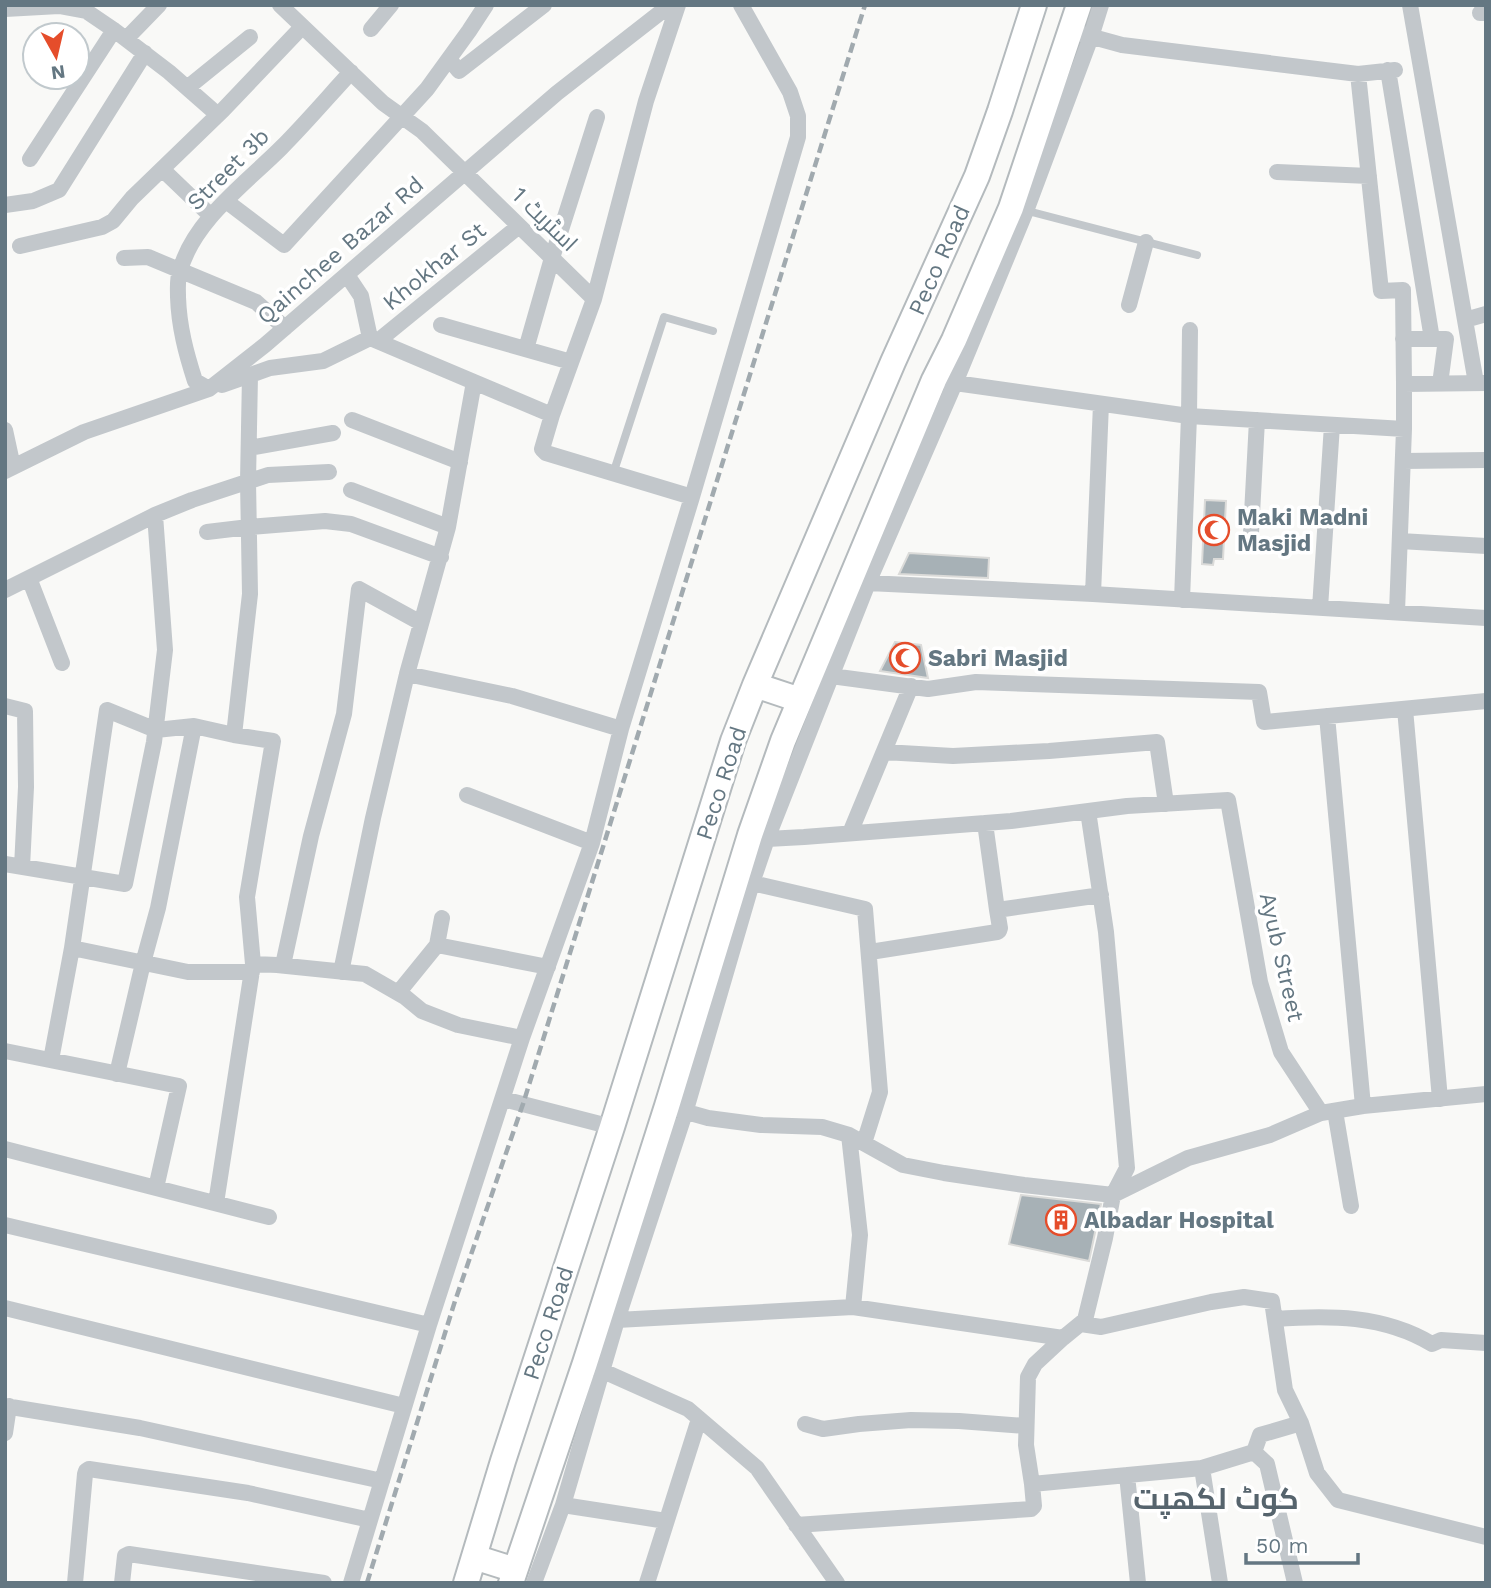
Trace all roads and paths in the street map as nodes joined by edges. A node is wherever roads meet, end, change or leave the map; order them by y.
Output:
1 (159, 5) edge
2 (280, 5) edge
3 (391, 5) edge
4 (486, 5) edge
5 (544, 5) edge
6 (670, 5) edge
7 (678, 5) edge
8 (741, 5) edge
9 (1034, 5) edge
10 (1079, 5) edge
11 (1101, 5) edge
12 (1410, 5) edge
13 (30, 6) edge
14 (51, 6) edge
15 (5, 9) edge
16 (299, 16) edge
17 (371, 29) dead end
18 (120, 34) junction
19 (1080, 34) junction
20 (250, 37) dead end
21 (145, 53) junction
22 (449, 60) junction
23 (351, 72) junction
24 (1358, 74) junction
25 (187, 88) junction
26 (218, 115) junction
27 (402, 117) junction
28 (597, 117) dead end
29 (30, 159) dead end
30 (163, 169) junction
31 (464, 172) junction
32 (1277, 172) dead end
33 (1369, 176) junction
34 (226, 201) junction
35 (5, 205) edge
36 (1018, 209) junction
37 (211, 216) junction
38 (519, 226) junction
39 (1146, 242) junction
40 (20, 246) dead end
41 (1197, 255) dead end
42 (124, 258) dead end
43 (552, 258) junction
44 (180, 270) junction
45 (347, 275) junction
46 (594, 299) junction
47 (1129, 305) dead end
48 (1486, 314) edge
49 (1465, 320) junction
50 (441, 325) dead end
51 (285, 328) junction
52 (1190, 330) dead end
53 (713, 331) dead end
54 (1403, 339) junction
55 (1432, 339) junction
56 (374, 340) junction
57 (526, 349) junction
58 (571, 362) junction
59 (250, 375) junction
60 (945, 381) junction
61 (474, 382) junction
62 (1481, 383) edge
63 (1404, 384) junction
64 (1440, 384) junction
65 (209, 389) junction
66 (1101, 404) junction
67 (552, 415) junction
68 (1189, 416) junction
69 (352, 420) dead end
70 (1257, 420) junction
71 (1332, 425) junction
72 (1404, 429) junction
73 (5, 430) edge
74 (333, 433) dead end
75 (249, 448) junction
76 (1486, 460) edge
77 (1403, 461) junction
78 (460, 462) junction
79 (9, 469) edge
80 (329, 472) dead end
81 (613, 474) junction
82 (248, 481) junction
83 (351, 490) dead end
84 (692, 497) junction
85 (155, 515) junction
86 (249, 527) junction
87 (448, 527) junction
88 (207, 532) dead end
89 (1251, 533) dead end
90 (1400, 541) junction
91 (1486, 546) edge
92 (440, 558) junction
93 (29, 578) junction
94 (859, 581) junction
95 (5, 590) edge
96 (1093, 594) junction
97 (1182, 600) junction
98 (1320, 608) junction
99 (1397, 612) junction
100 (1486, 618) edge
101 (421, 623) junction
102 (62, 663) dead end
103 (407, 674) junction
104 (831, 676) junction
105 (755, 685) junction
106 (911, 686) junction
107 (800, 700) junction
108 (1486, 701) edge
109 (5, 706) edge
110 (1405, 709) junction
111 (1327, 716) junction
112 (194, 726) junction
113 (621, 729) junction
114 (156, 730) junction
115 (234, 735) junction
116 (884, 751) junction
117 (467, 795) dead end
118 (1166, 804) junction
119 (1088, 811) junction
120 (985, 823) junction
121 (850, 833) junction
122 (759, 837) junction
123 (592, 843) junction
124 (13, 866) edge
125 (81, 877) junction
126 (752, 883) junction
127 (1101, 895) junction
128 (997, 910) junction
129 (442, 918) dead end
130 (437, 945) junction
131 (72, 948) junction
132 (870, 952) junction
133 (143, 963) junction
134 (283, 965) junction
135 (548, 967) junction
136 (252, 968) junction
137 (341, 972) junction
138 (398, 993) junction
139 (522, 1038) junction
140 (5, 1051) edge
141 (51, 1060) junction
142 (117, 1074) junction
143 (1486, 1094) edge
144 (503, 1098) junction
145 (1440, 1099) junction
146 (1363, 1106) junction
147 (676, 1110) junction
148 (1328, 1112) junction
149 (612, 1127) junction
150 (849, 1135) junction
151 (864, 1143) junction
152 (5, 1149) edge
153 (156, 1188) junction
154 (1113, 1195) junction
155 (216, 1203) junction
156 (1351, 1206) dead end
157 (269, 1217) dead end
158 (5, 1225) edge
159 (853, 1307) junction
160 (5, 1308) edge
161 (1275, 1319) junction
162 (617, 1320) junction
163 (1081, 1324) junction
164 (429, 1325) junction
165 (1063, 1338) junction
166 (1486, 1343) edge
167 (594, 1367) junction
168 (7, 1406) edge
169 (404, 1406) junction
170 (699, 1419) junction
171 (1301, 1423) junction
172 (805, 1424) dead end
173 (1026, 1426) junction
174 (5, 1433) edge
175 (1254, 1452) junction
176 (1202, 1468) junction
177 (1127, 1475) junction
178 (382, 1481) junction
179 (1032, 1484) junction
180 (562, 1505) junction
181 (370, 1520) junction
182 (666, 1521) junction
183 (796, 1525) junction
184 (1486, 1536) edge
185 (474, 1557) junction
186 (520, 1578) edge
187 (75, 1583) edge
188 (122, 1583) edge
189 (324, 1583) edge
190 (351, 1583) edge
191 (466, 1583) edge
192 (647, 1583) edge
193 (837, 1583) edge
194 (1138, 1583) edge
195 (1220, 1583) edge
196 (1295, 1583) edge

1 - 18 street
2 - 16 street, اسٹریٹ 1
3 - 17 street
4 - 22 street
5 - 22 street
6 - 31 street, Qainchee Bazar Rd
7 - 46 street
8 - 84 street
9 - 105 main road, Peco Road
10 - 19 main road, Peco Road
11 - 19 street
12 - 49 street
13 - 14 street
13 - 15 street
14 - 18 street
16 - 23 street, اسٹریٹ 1
16 - 26 street
18 - 21 street
18 - 29 street
19 - 24 street
19 - 36 main road, Peco Road
20 - 25 street
21 - 25 street
21 - 35 street
22 - 27 street
23 - 27 street, اسٹریٹ 1
23 - 34 street, Street 3b
24 - 33 street
24 - 55 street
25 - 26 street
26 - 30 street
27 - 31 street, اسٹریٹ 1
27 - 34 street
28 - 43 street
30 - 37 street
30 - 40 street
31 - 38 street, اسٹریٹ 1
31 - 45 street, Qainchee Bazar Rd
32 - 33 street
33 - 54 street
34 - 37 street, Street 3b
36 - 39 lane
36 - 60 main road, Peco Road
37 - 44 street, Street 3b
38 - 43 street, اسٹریٹ 1
38 - 56 street, Khokhar St
39 - 41 lane
39 - 47 street
42 - 44 street
43 - 46 street, اسٹریٹ 1
43 - 57 street
44 - 51 street
44 - 65 street, Street 3b
45 - 51 street, Qainchee Bazar Rd
45 - 56 street
46 - 58 street
48 - 49 street
49 - 62 street
50 - 57 street
51 - 65 street, Qainchee Bazar Rd
52 - 68 street
53 - 81 lane
54 - 55 street
54 - 63 street
55 - 64 street
56 - 59 street, Khokhar St
56 - 61 street
57 - 58 street
58 - 67 street
59 - 65 street, Khokhar St
59 - 75 street
60 - 66 street
60 - 94 main road, Peco Road
61 - 67 street
61 - 78 street
62 - 64 street
63 - 64 street
63 - 72 street
65 - 79 street, Qainchee Bazar Rd
66 - 68 street
66 - 96 street
67 - 81 street
68 - 70 street
68 - 97 street
69 - 78 street
70 - 71 street
70 - 89 street
71 - 72 street
71 - 98 street
72 - 77 street
73 - 79 street
74 - 75 street
75 - 82 street
76 - 77 street
77 - 90 street
78 - 87 street
80 - 82 street
81 - 84 street
82 - 85 street
82 - 86 street
83 - 87 street
84 - 113 street
85 - 93 street
85 - 114 street
86 - 88 street
86 - 92 street
86 - 115 street
87 - 92 street
90 - 91 street
90 - 99 street
92 - 101 street
93 - 95 street
93 - 102 street
94 - 96 street
94 - 104 street
94 - 107 main road, Peco Road
96 - 97 street
97 - 98 street
98 - 99 street
99 - 100 street
101 - 103 street
101 - 134 street
103 - 113 street
103 - 137 street
104 - 106 street
104 - 122 street
105 - 107 main road
105 - 149 main road, Peco Road
106 - 111 street
106 - 116 street
107 - 122 main road, Peco Road
108 - 110 street
109 - 124 street
110 - 111 street
110 - 145 street
111 - 146 street
112 - 114 street
112 - 115 street
112 - 133 street
113 - 123 street
114 - 125 street
114 - 125 street
115 - 136 street
116 - 118 street
116 - 121 street
117 - 123 street
118 - 119 street
118 - 148 street, Ayub Street
119 - 120 street
119 - 127 street
120 - 121 street
120 - 128 street
121 - 122 street
122 - 126 street
122 - 147 main road, Peco Road
123 - 135 street
124 - 125 street
125 - 131 street
126 - 132 street
126 - 147 street
127 - 128 street
127 - 154 street
128 - 132 street
129 - 130 street
130 - 135 street
130 - 138 street
131 - 133 street
131 - 141 street
132 - 151 street
133 - 136 street
133 - 142 street
134 - 136 street
134 - 137 street
135 - 139 street
136 - 155 street
137 - 138 street
138 - 139 street
139 - 144 street
140 - 141 street
141 - 142 street
142 - 153 street
143 - 145 street
144 - 149 street
144 - 164 street
145 - 146 street
146 - 148 street
147 - 150 street
147 - 162 street
147 - 167 main road, Peco Road
148 - 154 street
148 - 156 street
149 - 185 main road, Peco Road
150 - 151 street
150 - 159 street
151 - 154 street
152 - 153 street
153 - 155 street
154 - 163 street
155 - 157 street
158 - 164 street
159 - 162 street
159 - 165 street
160 - 169 street
161 - 163 street
161 - 166 street
161 - 171 street
162 - 167 street
163 - 165 street
164 - 169 street
165 - 173 street
167 - 170 street
167 - 180 street
167 - 186 main road, Peco Road
168 - 174 street
168 - 178 street
169 - 178 street
170 - 182 street
170 - 183 street
171 - 175 street
171 - 184 street
172 - 173 street
173 - 179 street
175 - 176 street
175 - 196 street
176 - 177 street
176 - 195 street
177 - 179 street
177 - 194 street
178 - 181 street
179 - 183 street
180 - 182 street
180 - 186 street
181 - 187 street
181 - 190 street
182 - 192 street
183 - 193 street
185 - 186 main road
185 - 191 main road, Peco Road
188 - 189 street

